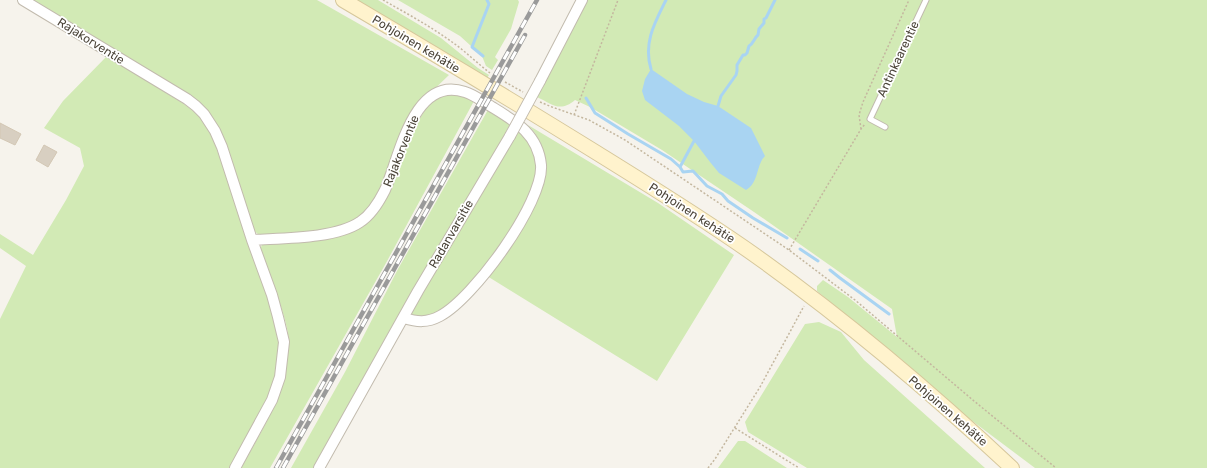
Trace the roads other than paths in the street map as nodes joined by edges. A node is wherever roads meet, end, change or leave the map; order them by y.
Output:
1 (23, 0) edge
2 (343, 0) edge
3 (582, 0) edge
4 (926, 0) edge
5 (885, 127) dead end
6 (252, 240) junction
7 (404, 318) junction
8 (235, 468) edge
9 (319, 468) edge
10 (1012, 468) edge

1 - 6 street, Rajakorventie
2 - 10 main road, Pohjoinen kehätie
3 - 7 street, Radanvarsitie, bridge
4 - 5 lane, Antinkaarentie
6 - 7 street, Rajakorventie
6 - 8 street, Rajakorventie
7 - 9 street, Radanvarsitie

